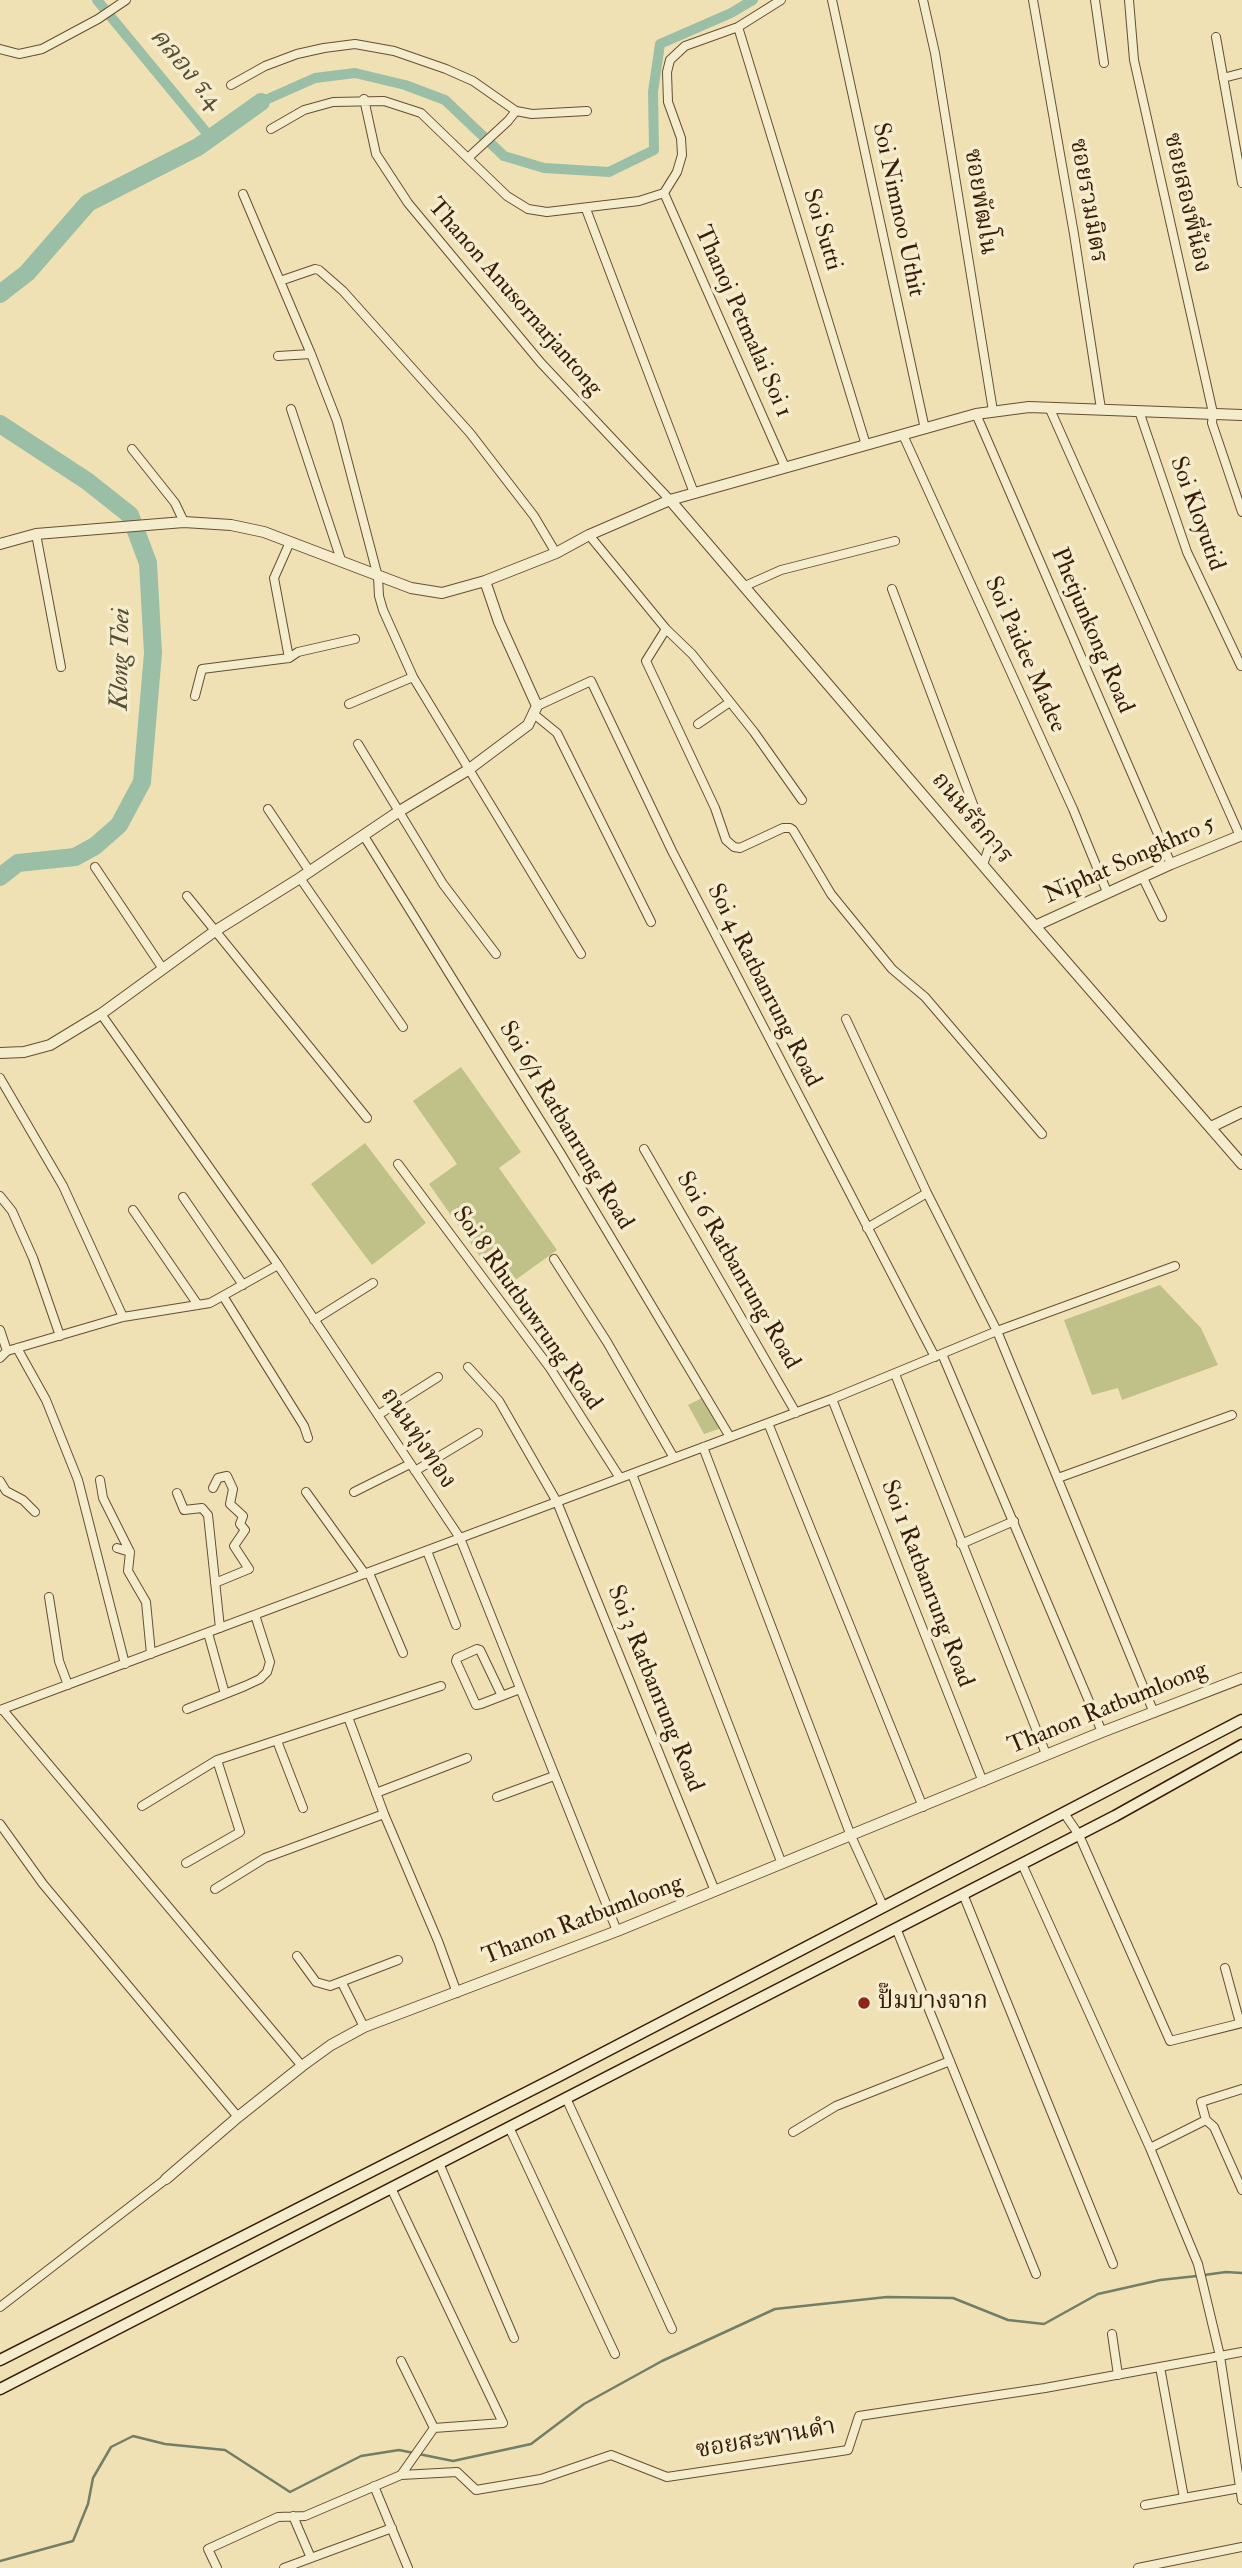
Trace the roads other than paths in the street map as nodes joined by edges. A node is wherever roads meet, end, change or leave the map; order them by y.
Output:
1 (781, 0) edge
2 (832, 0) edge
3 (923, 0) edge
4 (1033, 0) edge
5 (1095, 0) edge
6 (1129, 0) edge
7 (125, 1) edge
8 (738, 27) junction
9 (1216, 37) dead end
10 (0, 49) edge
11 (1104, 63) dead end
12 (1242, 74) edge
13 (1223, 78) junction
14 (231, 85) dead end
15 (363, 99) junction
16 (516, 111) junction
17 (587, 111) dead end
18 (271, 129) dead end
19 (471, 154) junction
20 (1242, 183) edge
21 (664, 193) junction
22 (243, 194) dead end
23 (586, 209) junction
24 (280, 281) junction
25 (311, 355) junction
26 (278, 356) dead end
27 (1049, 407) junction
28 (291, 409) dead end
29 (1101, 409) junction
30 (993, 411) junction
31 (1139, 411) junction
32 (1213, 413) junction
33 (976, 414) junction
34 (1242, 415) edge
35 (925, 429) junction
36 (904, 435) junction
37 (866, 445) junction
38 (132, 449) dead end
39 (785, 467) junction
40 (694, 493) junction
41 (670, 500) junction
42 (1242, 512) edge
43 (184, 522) junction
44 (36, 534) junction
45 (589, 535) junction
46 (895, 541) dead end
47 (290, 542) junction
48 (0, 544) edge
49 (556, 553) junction
50 (341, 559) junction
51 (378, 577) junction
52 (485, 581) junction
53 (745, 586) junction
54 (892, 589) dead end
55 (666, 629) junction
56 (355, 639) dead end
57 (289, 658) junction
58 (1241, 666) edge
59 (61, 667) dead end
60 (413, 677) junction
61 (195, 696) dead end
62 (730, 702) junction
63 (349, 704) dead end
64 (536, 710) junction
65 (698, 724) dead end
66 (358, 744) dead end
67 (468, 770) junction
68 (802, 800) dead end
69 (268, 809) dead end
70 (398, 812) junction
71 (364, 835) junction
72 (1241, 836) edge
73 (1171, 864) junction
74 (983, 865) junction
75 (95, 867) dead end
76 (310, 872) junction
77 (1143, 877) junction
78 (300, 878) junction
79 (1107, 892) junction
80 (187, 896) dead end
81 (1162, 918) dead end
82 (651, 922) dead end
83 (1035, 926) junction
84 (215, 931) junction
85 (496, 954) dead end
86 (581, 954) dead end
87 (163, 969) junction
88 (101, 1014) junction
89 (846, 1019) dead end
90 (403, 1027) dead end
91 (0, 1053) edge
92 (0, 1078) edge
93 (1242, 1112) edge
94 (367, 1118) dead end
95 (1211, 1127) junction
96 (1042, 1134) dead end
97 (644, 1149) dead end
98 (398, 1164) dead end
99 (1242, 1164) edge
100 (927, 1193) junction
101 (0, 1196) edge
102 (183, 1196) dead end
103 (132, 1210) dead end
104 (867, 1228) junction
105 (554, 1259) dead end
106 (278, 1265) junction
107 (1175, 1266) dead end
108 (373, 1283) dead end
109 (243, 1285) junction
110 (223, 1296) junction
111 (198, 1305) junction
112 (123, 1317) junction
113 (314, 1320) junction
114 (0, 1331) edge
115 (997, 1331) junction
116 (60, 1336) junction
117 (17, 1348) junction
118 (7, 1351) junction
119 (938, 1355) junction
120 (0, 1358) edge
121 (468, 1367) dead end
122 (895, 1374) junction
123 (438, 1377) dead end
124 (832, 1399) junction
125 (796, 1413) junction
126 (378, 1415) junction
127 (1232, 1415) dead end
128 (768, 1423) junction
129 (478, 1433) dead end
130 (308, 1437) dead end
131 (730, 1437) junction
132 (703, 1447) junction
133 (674, 1458) junction
134 (413, 1467) junction
135 (632, 1474) junction
136 (620, 1478) junction
137 (1058, 1478) junction
138 (100, 1480) dead end
139 (0, 1481) edge
140 (213, 1488) dead end
141 (306, 1492) dead end
142 (354, 1492) dead end
143 (177, 1493) dead end
144 (557, 1502) junction
145 (35, 1512) dead end
146 (1014, 1521) junction
147 (460, 1538) junction
148 (961, 1544) junction
149 (117, 1548) dead end
150 (427, 1551) junction
151 (130, 1552) junction
152 (367, 1574) junction
153 (215, 1583) junction
154 (49, 1597) dead end
155 (255, 1615) junction
156 (456, 1625) dead end
157 (220, 1628) junction
158 (208, 1633) junction
159 (403, 1653) dead end
160 (151, 1654) junction
161 (125, 1664) junction
162 (1242, 1678) edge
163 (68, 1685) junction
164 (441, 1686) dead end
165 (520, 1689) junction
166 (225, 1693) junction
167 (502, 1696) junction
168 (187, 1709) dead end
169 (1, 1710) edge
170 (1154, 1713) junction
171 (348, 1717) junction
172 (1242, 1720) edge
173 (1102, 1732) junction
174 (277, 1741) junction
175 (1242, 1745) edge
176 (1046, 1754) junction
177 (467, 1758) dead end
178 (217, 1760) junction
179 (554, 1776) junction
180 (983, 1782) junction
181 (376, 1793) junction
182 (497, 1797) dead end
183 (142, 1806) dead end
184 (923, 1807) junction
185 (303, 1808) dead end
186 (1064, 1813) junction
187 (384, 1814) junction
188 (0, 1824) edge
189 (1079, 1835) junction
190 (851, 1836) junction
191 (186, 1863) dead end
192 (782, 1864) junction
193 (1022, 1864) junction
194 (215, 1889) dead end
195 (715, 1891) junction
196 (963, 1894) junction
197 (883, 1906) junction
198 (896, 1928) junction
199 (617, 1931) junction
200 (297, 1956) dead end
201 (398, 1960) dead end
202 (1225, 1968) dead end
203 (342, 1983) junction
204 (457, 1993) junction
205 (1241, 2023) edge
206 (364, 2027) junction
207 (950, 2061) junction
208 (302, 2066) junction
209 (557, 2077) junction
210 (1242, 2089) edge
211 (566, 2098) junction
212 (238, 2117) junction
213 (1206, 2120) junction
214 (509, 2127) junction
215 (793, 2132) dead end
216 (1150, 2148) junction
217 (439, 2163) junction
218 (166, 2179) joint
219 (391, 2188) junction
220 (1242, 2190) edge
221 (1113, 2264) dead end
222 (1036, 2274) dead end
223 (0, 2307) edge
224 (672, 2329) dead end
225 (1112, 2334) dead end
226 (514, 2338) dead end
227 (1242, 2353) edge
228 (615, 2354) dead end
229 (1220, 2356) junction
230 (0, 2360) edge
231 (401, 2361) dead end
232 (1160, 2367) junction
233 (1118, 2375) junction
234 (0, 2389) edge
235 (435, 2428) junction
236 (1238, 2449) edge
237 (401, 2475) junction
238 (374, 2486) junction
239 (1240, 2488) junction
240 (1184, 2498) junction
241 (1242, 2500) edge
242 (1145, 2505) dead end
243 (293, 2516) junction
244 (392, 2528) junction
245 (1242, 2547) edge
246 (311, 2558) junction
247 (217, 2568) edge
248 (284, 2568) edge
249 (408, 2568) edge
250 (1138, 2568) edge

1 - 8 street
2 - 35 street, Soi Nimnoo Uthit
3 - 30 street, ซอยพัฒโน
4 - 29 street, ซอยรวมมิตร
5 - 11 street
6 - 32 street, ซอยสองพี่น้อง
7 - 10 street
8 - 21 street
8 - 37 street, Soi Sutti
9 - 13 street
12 - 13 street
13 - 20 street
14 - 16 street
15 - 18 street
15 - 19 street
15 - 41 street, Thanon Anusornarjantong
16 - 17 street
16 - 19 street
19 - 23 street
21 - 23 street
21 - 39 street, Thanoj Petmalai Soi 1
22 - 24 street
23 - 40 street
24 - 25 street
24 - 49 street
25 - 26 street
25 - 51 street
27 - 29 street
27 - 30 street
27 - 72 street
28 - 50 street
29 - 31 street
30 - 33 street
31 - 32 street
31 - 58 street, Soi Kloyutid
32 - 34 street
32 - 42 street, ซอยสองพี่น้อง
33 - 35 street
33 - 73 street, Phetjunkong Road
35 - 36 street
36 - 37 street
36 - 79 street, Soi Paidee Madee
37 - 39 street
38 - 43 street
39 - 40 street
40 - 41 street
41 - 45 street
41 - 53 street, ถนนรัถการ
43 - 44 street
43 - 47 street
44 - 48 street
44 - 59 street
45 - 49 street
45 - 55 street
46 - 53 street
47 - 50 street
47 - 57 street
49 - 52 street
50 - 51 street
51 - 52 street
51 - 60 street
52 - 64 street
53 - 74 street, ถนนรัถการ
54 - 74 street
55 - 62 street
55 - 96 street
56 - 57 street
57 - 61 street
60 - 63 street
60 - 67 street
62 - 65 street
62 - 68 street
64 - 67 street
64 - 82 street
64 - 104 street, Soi 4 Ratbanrung Road
66 - 70 street
67 - 70 street
67 - 86 street
69 - 76 street
70 - 71 street
70 - 85 street
71 - 76 street
71 - 131 street, Soi 6/1 Ratbanrung Road
72 - 73 street, Niphat Songkhro 5
73 - 77 street, Niphat Songkhro 5
74 - 83 street, ถนนรัถการ
75 - 87 street
76 - 78 street
77 - 79 street, Niphat Songkhro 5
77 - 81 street
78 - 84 street
78 - 90 street
79 - 83 street, Niphat Songkhro 5
80 - 84 street
83 - 95 street, ถนนรัถการ
84 - 87 street
84 - 94 street
87 - 88 street
88 - 91 street
88 - 106 street, ถนนทุ่งทอง
89 - 100 street
92 - 112 street
93 - 95 street
95 - 99 street, ถนนรัถการ
97 - 125 street, Soi 6 Ratbanrung Road
98 - 136 street, Soi 8 Rhutbuwrung Road
100 - 104 street
100 - 115 street
101 - 116 street
102 - 109 street
103 - 111 street
104 - 119 street, Soi 4 Ratbanrung Road
105 - 133 street
106 - 109 street
106 - 113 street, ถนนทุ่งทอง
107 - 115 street
108 - 113 street
109 - 110 street
110 - 111 street
110 - 130 street
111 - 112 street
112 - 116 street
113 - 126 street, ถนนทุ่งทอง
114 - 118 street
115 - 119 street
115 - 137 street
116 - 117 street
117 - 118 street
117 - 161 street
118 - 120 street
119 - 122 street
119 - 146 street, Soi 4 Ratbanrung Road
121 - 144 street, Soi 3 Ratbanrung Road
122 - 124 street
122 - 148 street
123 - 126 street
124 - 125 street
124 - 180 street, Soi 1 Ratbanrung Road
125 - 128 street
126 - 134 street, ถนนทุ่งทอง
127 - 137 street
128 - 131 street
128 - 184 street
129 - 134 street
131 - 132 street
132 - 133 street
132 - 190 street
133 - 135 street
134 - 142 street
134 - 147 street, ถนนทุ่งทอง
135 - 136 street
135 - 192 street
136 - 144 street
137 - 170 street
138 - 151 street
139 - 145 street
140 - 153 street
141 - 152 street
143 - 153 street
144 - 147 street
144 - 195 street, Soi 3 Ratbanrung Road
146 - 148 street
146 - 173 street, Soi 4 Ratbanrung Road
147 - 150 street
147 - 165 street, ถนนทุ่งทอง
148 - 176 street
149 - 151 street
150 - 152 street
150 - 156 street
151 - 160 street
152 - 155 street
152 - 159 street
153 - 157 street
154 - 163 street
155 - 157 street
155 - 166 street
157 - 158 street
158 - 160 street
158 - 166 street
160 - 161 street
161 - 163 street
162 - 170 street, Thanon Ratbumloong
163 - 169 street
164 - 171 street
165 - 167 street
165 - 179 street, ถนนทุ่งทอง
166 - 168 street
167 - 167 street
169 - 208 street
170 - 173 street, Thanon Ratbumloong
171 - 174 street
171 - 181 street
172 - 186 main road
173 - 176 street, Thanon Ratbumloong
174 - 178 street
174 - 185 street
175 - 189 main road
176 - 180 street, Thanon Ratbumloong
177 - 181 street
178 - 183 street
178 - 191 street
179 - 182 street
179 - 199 street, ถนนทุ่งทอง
180 - 184 street, Thanon Ratbumloong
181 - 187 street
184 - 190 street, Thanon Ratbumloong
186 - 189 street
186 - 197 main road
187 - 194 street
187 - 204 street
188 - 212 street
189 - 193 main road
189 - 205 street
190 - 192 street, Thanon Ratbumloong
190 - 197 street
192 - 195 street, Thanon Ratbumloong
193 - 196 main road
193 - 216 street
195 - 199 street, Thanon Ratbumloong
196 - 198 main road
196 - 221 street
197 - 209 main road
198 - 207 street
198 - 211 main road
199 - 204 street, Thanon Ratbumloong
200 - 203 street
201 - 203 street
202 - 205 street
203 - 206 street
204 - 206 street, Thanon Ratbumloong
206 - 208 street, Thanon Ratbumloong
207 - 215 street
207 - 222 street
208 - 212 street, Thanon Ratbumloong
209 - 211 main road
209 - 230 main road
210 - 213 street
211 - 214 main road
211 - 224 street
212 - 218 street, Thanon Ratbumloong
213 - 216 street
213 - 220 street
214 - 217 main road
214 - 228 street
216 - 229 street
217 - 219 main road
217 - 226 street
218 - 223 street, Thanon Ratbumloong
219 - 234 main road
219 - 235 street
225 - 233 street
227 - 229 street, ซอยสะพานดำ
229 - 232 street, ซอยสะพานดำ
229 - 236 street
231 - 235 street
232 - 233 street, ซอยสะพานดำ
232 - 240 street
233 - 237 street, ซอยสะพานดำ
235 - 237 street
236 - 239 street
237 - 238 street, ซอยสะพานดำ
238 - 243 street, ซอยสะพานดำ
238 - 244 street
239 - 240 street
239 - 241 street
240 - 242 street
243 - 246 street
243 - 247 street, ซอยสะพานดำ
244 - 246 street
244 - 249 street
245 - 250 street
246 - 248 street

